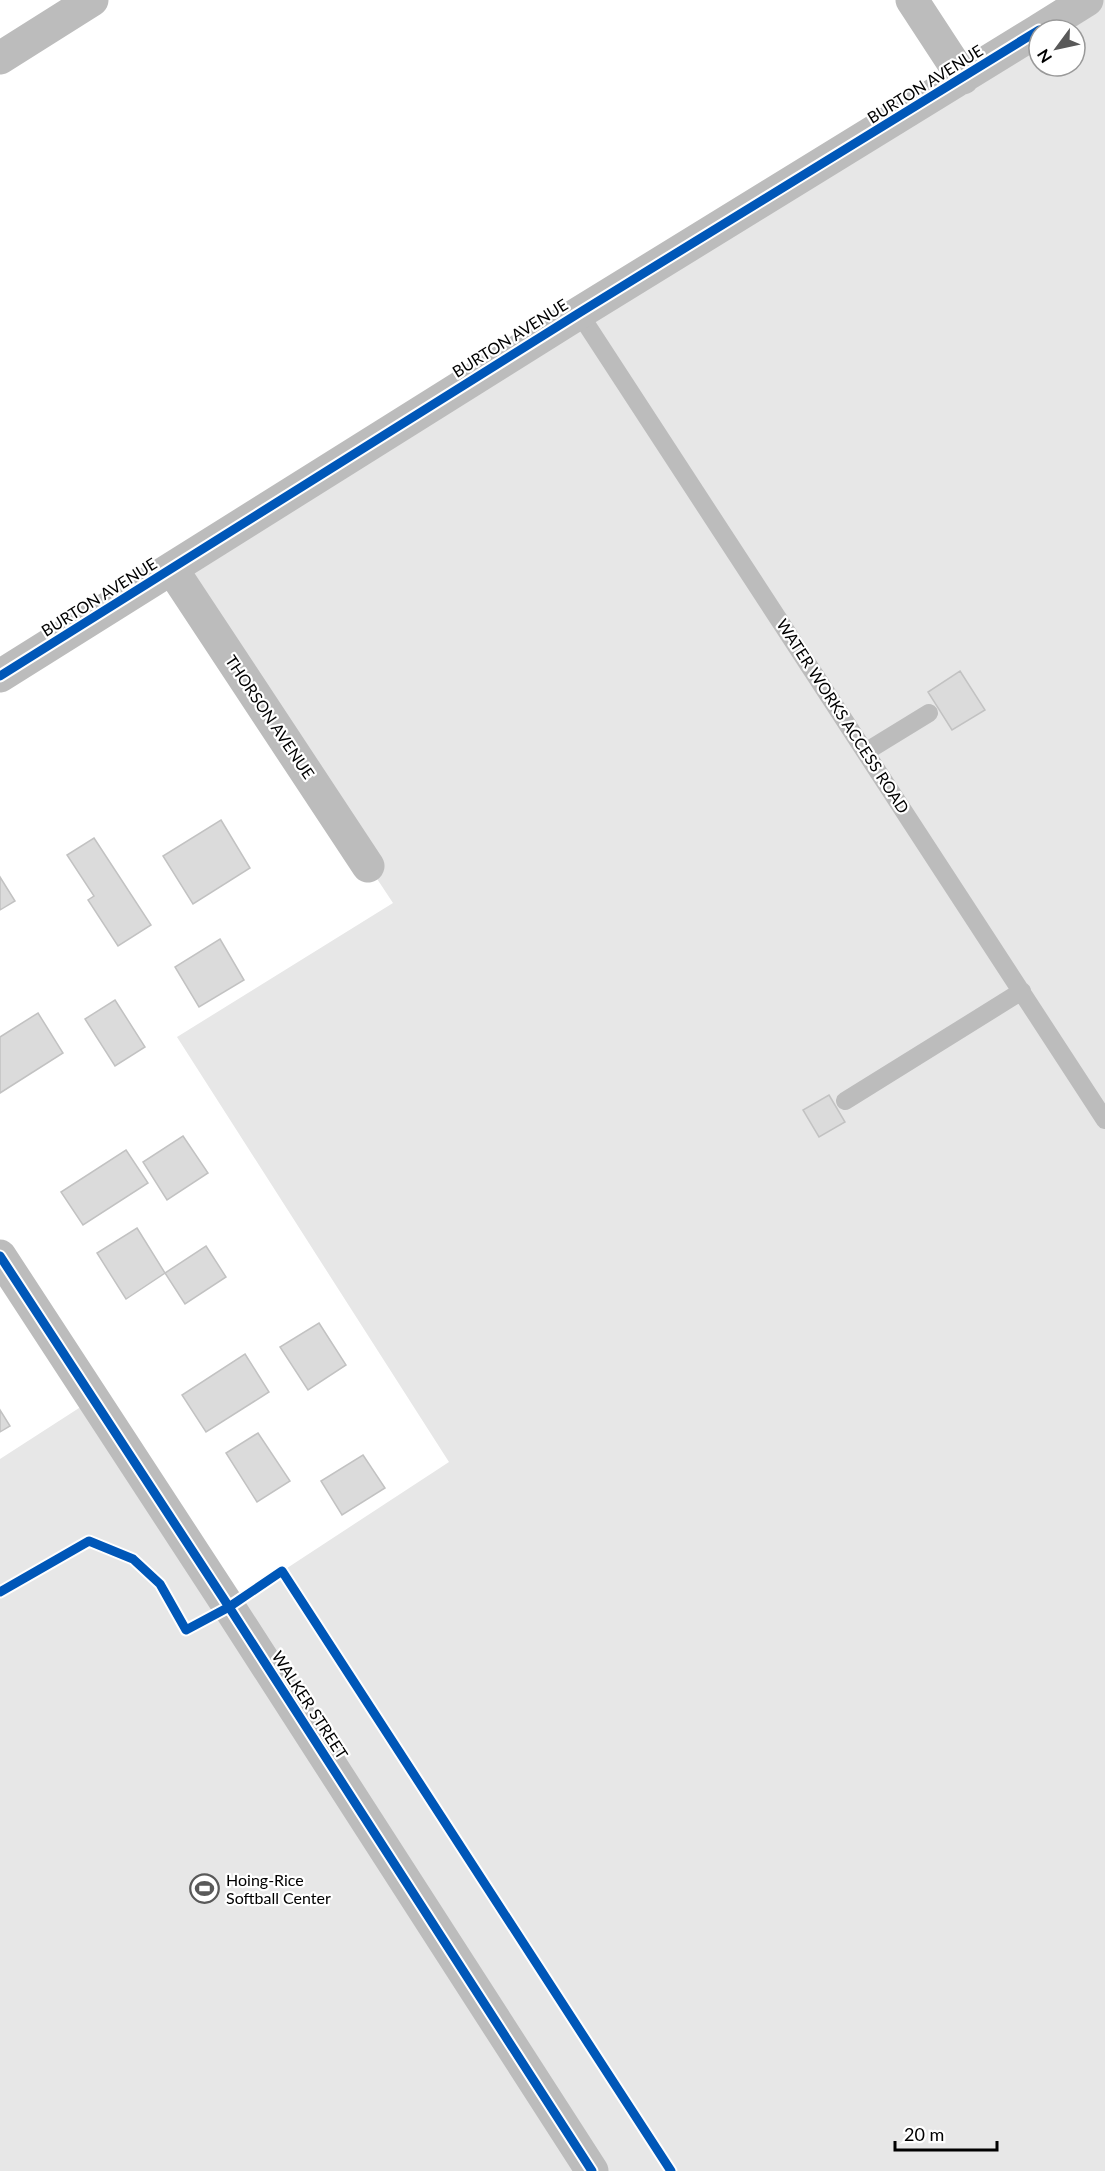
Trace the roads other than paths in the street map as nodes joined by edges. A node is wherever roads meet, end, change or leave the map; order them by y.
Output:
1 (92, 0) edge
2 (912, 0) edge
3 (1087, 0) edge
4 (1058, 18) edge
5 (1027, 38) edge
6 (0, 58) edge
7 (963, 78) junction
8 (579, 313) junction
9 (172, 569) junction
10 (0, 676) edge
11 (929, 713) dead end
12 (867, 751) junction
13 (368, 866) dead end
14 (1022, 991) junction
15 (845, 1101) dead end
16 (1105, 1120) edge
17 (0, 1256) edge
18 (592, 2171) edge

1 - 6 street
2 - 7 street
3 - 4 street, BURTON AVENUE
5 - 7 street, BURTON AVENUE
7 - 8 street, BURTON AVENUE
8 - 9 street, BURTON AVENUE
8 - 12 lane, WATER WORKS ACCESS ROAD
9 - 10 street, BURTON AVENUE
9 - 13 street, THORSON AVENUE
11 - 12 lane
12 - 14 lane, WATER WORKS ACCESS ROAD
14 - 15 lane
14 - 16 lane, WATER WORKS ACCESS ROAD
17 - 18 street, WALKER STREET

